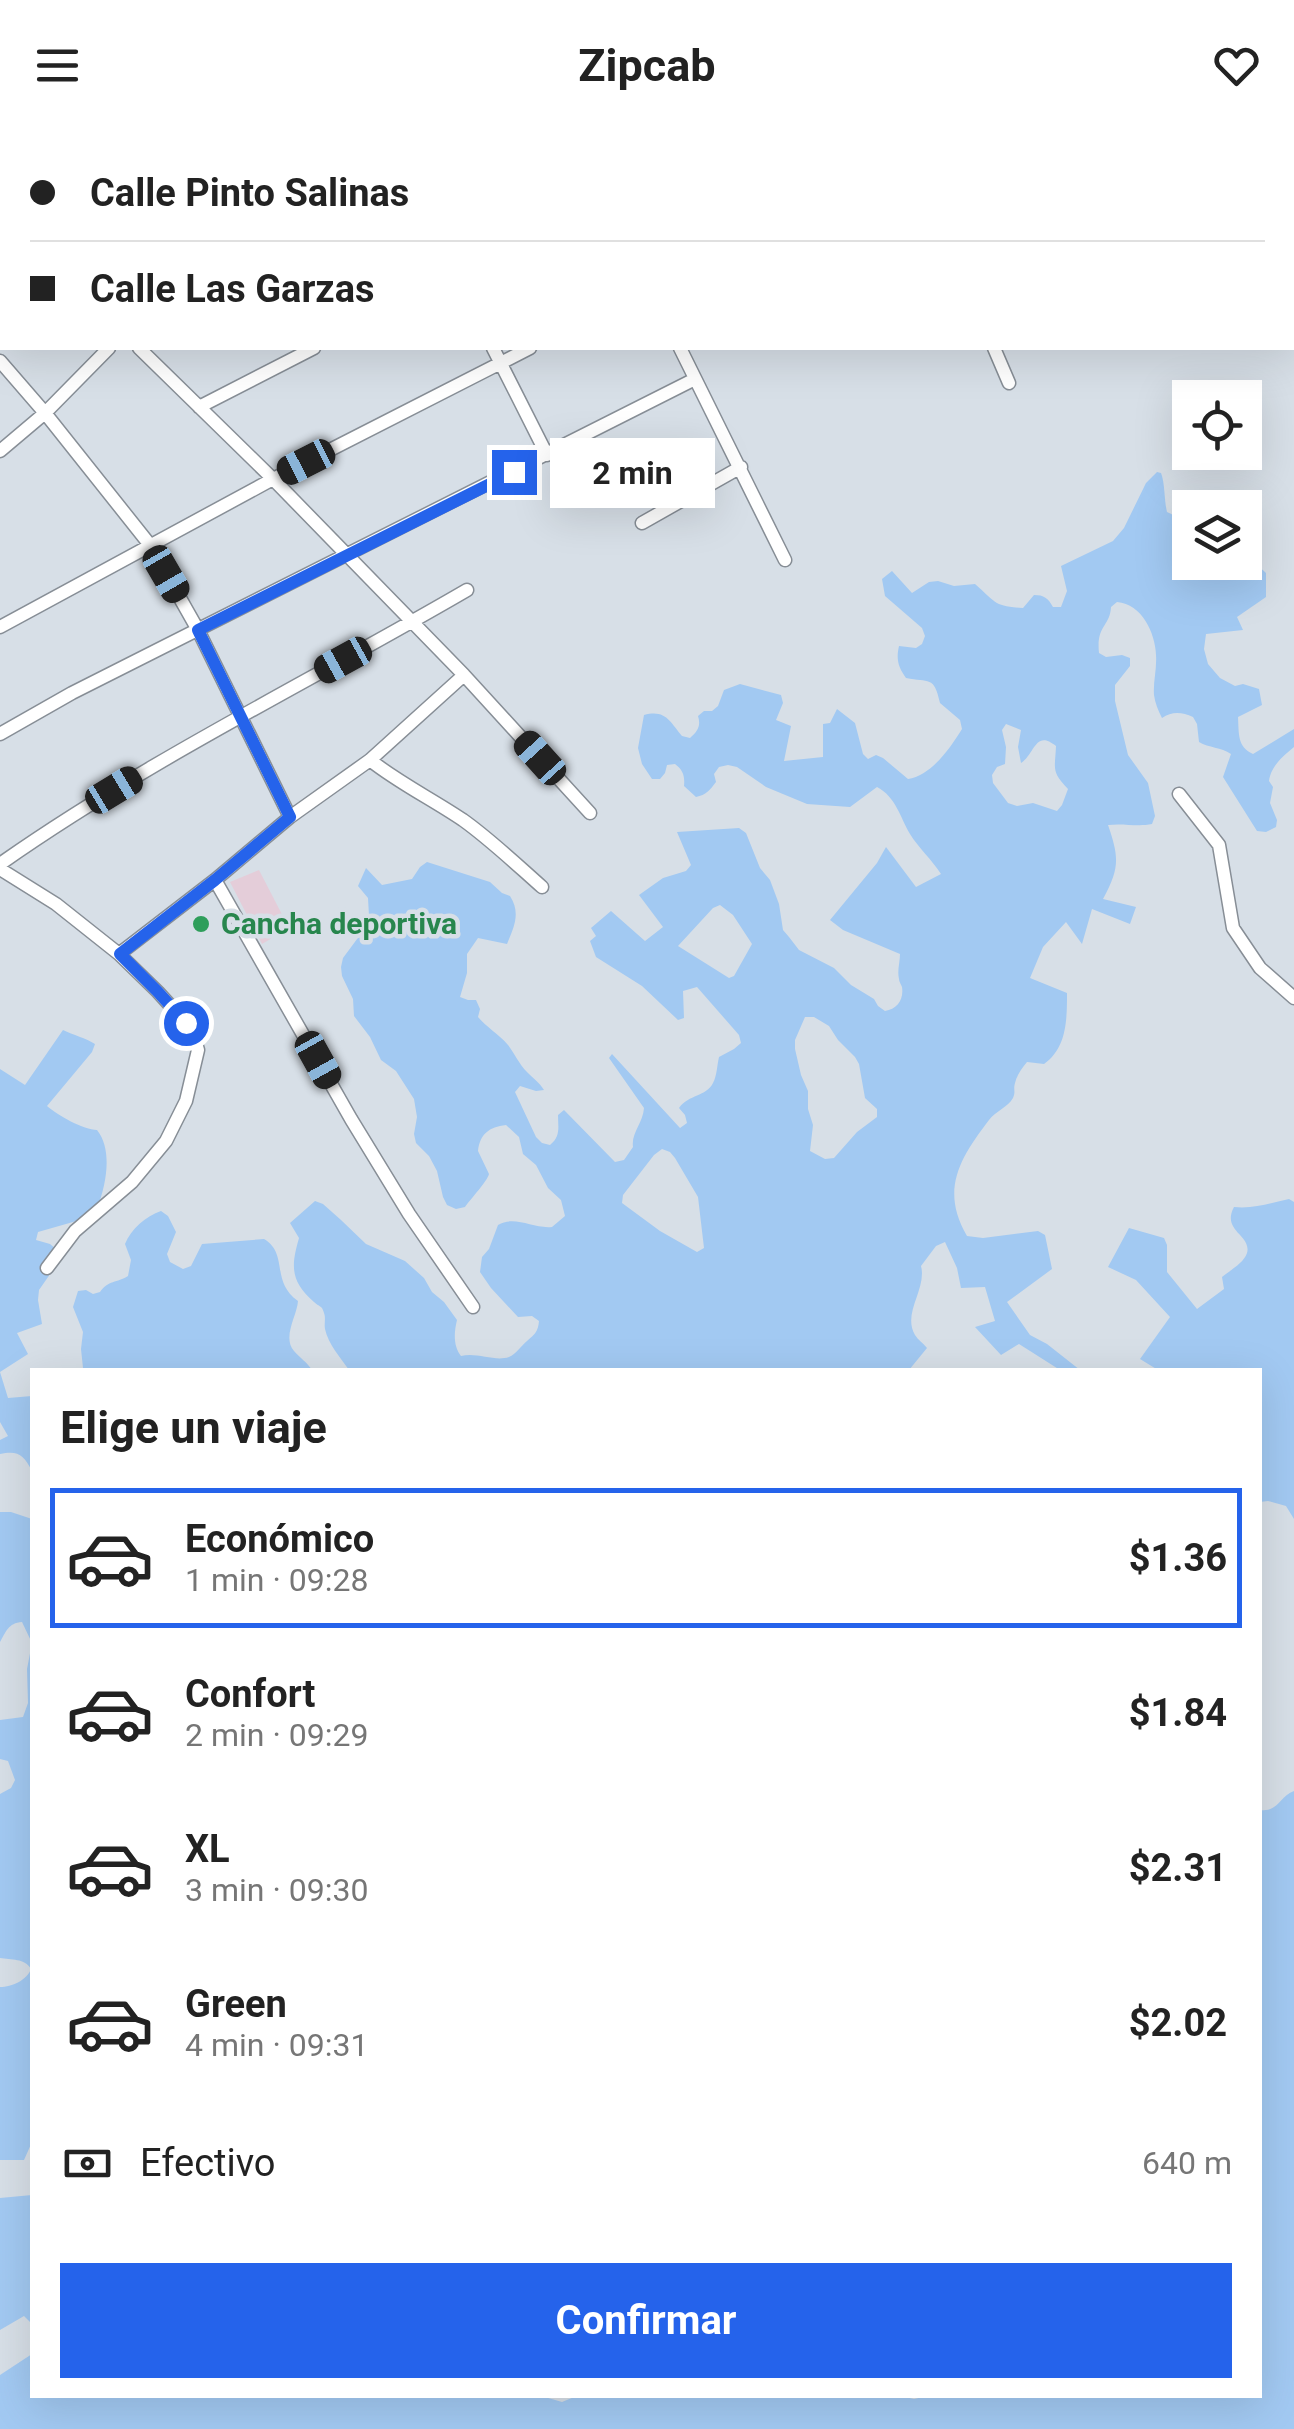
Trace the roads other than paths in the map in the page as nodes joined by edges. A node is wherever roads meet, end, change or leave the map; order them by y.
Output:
1 (107, 350) edge
2 (141, 350) edge
3 (310, 350) edge
4 (494, 350) edge
5 (526, 350) edge
6 (681, 350) edge
7 (995, 350) edge
8 (0, 361) edge
9 (500, 362) junction
10 (696, 379) junction
11 (1009, 383) dead end
12 (198, 406) junction
13 (45, 413) junction
14 (0, 451) edge
15 (547, 455) junction
16 (741, 468) junction
17 (273, 479) junction
18 (642, 522) dead end
19 (150, 545) junction
20 (346, 555) junction
21 (785, 560) dead end
22 (468, 590) dead end
23 (411, 623) junction
24 (0, 628) edge
25 (198, 630) junction
26 (464, 675) junction
27 (241, 714) junction
28 (0, 734) edge
29 (370, 760) junction
30 (1179, 794) dead end
31 (590, 813) dead end
32 (290, 817) junction
33 (0, 866) edge
34 (215, 880) junction
35 (542, 886) dead end
36 (120, 954) junction
37 (1294, 998) edge
38 (47, 1268) dead end
39 (474, 1307) dead end

1 - 13 street
2 - 12 street
3 - 12 street
4 - 9 street
5 - 9 street
6 - 10 street
7 - 11 street
8 - 13 street
9 - 15 street
9 - 17 street
10 - 15 street
10 - 16 street
12 - 17 street
13 - 14 street
13 - 19 street
15 - 20 street
16 - 18 street
16 - 21 street
17 - 19 street
17 - 20 street
19 - 24 street
19 - 25 street
20 - 23 street
20 - 25 street
22 - 23 street
23 - 26 street
23 - 27 street
25 - 27 street
25 - 28 street
26 - 29 street
26 - 31 street
27 - 32 street
27 - 33 street
29 - 32 street
29 - 35 street
30 - 37 street
32 - 34 street
33 - 36 street
34 - 36 street
34 - 39 street
36 - 38 street

